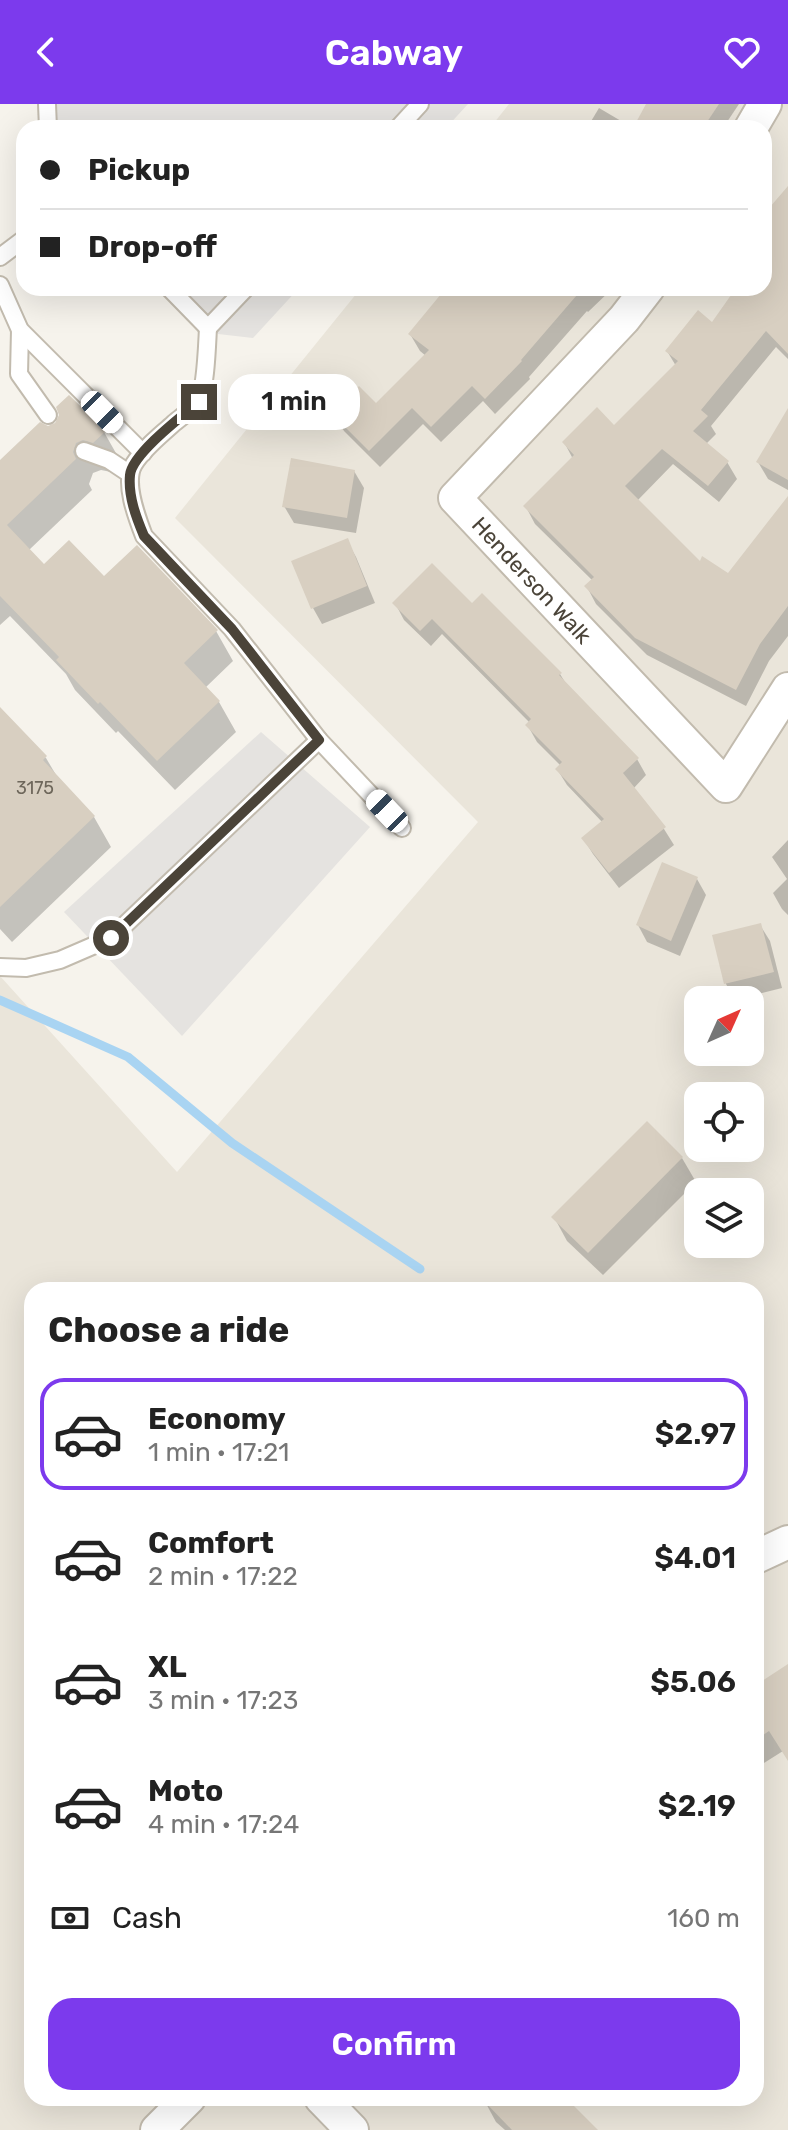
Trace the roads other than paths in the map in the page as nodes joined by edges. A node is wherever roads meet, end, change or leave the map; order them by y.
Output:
1 (420, 104) edge
2 (405, 120) edge
3 (0, 285) edge
4 (177, 296) edge
5 (238, 296) edge
6 (642, 296) edge
7 (208, 328) junction
8 (20, 330) junction
9 (48, 415) dead end
10 (84, 451) dead end
11 (143, 453) junction
12 (130, 474) junction
13 (788, 689) edge
14 (319, 740) junction
15 (402, 828) dead end
16 (0, 967) edge
17 (788, 1542) edge
18 (764, 1553) edge
19 (181, 2106) edge
20 (329, 2106) edge
21 (157, 2130) edge
22 (352, 2130) edge

1 - 2 lane
3 - 8 lane
4 - 7 lane
5 - 7 lane
6 - 13 street, Henderson Walk
7 - 11 lane
8 - 9 lane
8 - 11 lane
10 - 12 lane
11 - 12 lane
12 - 14 lane
14 - 15 lane
14 - 16 lane
17 - 18 street
19 - 21 street
20 - 22 street

